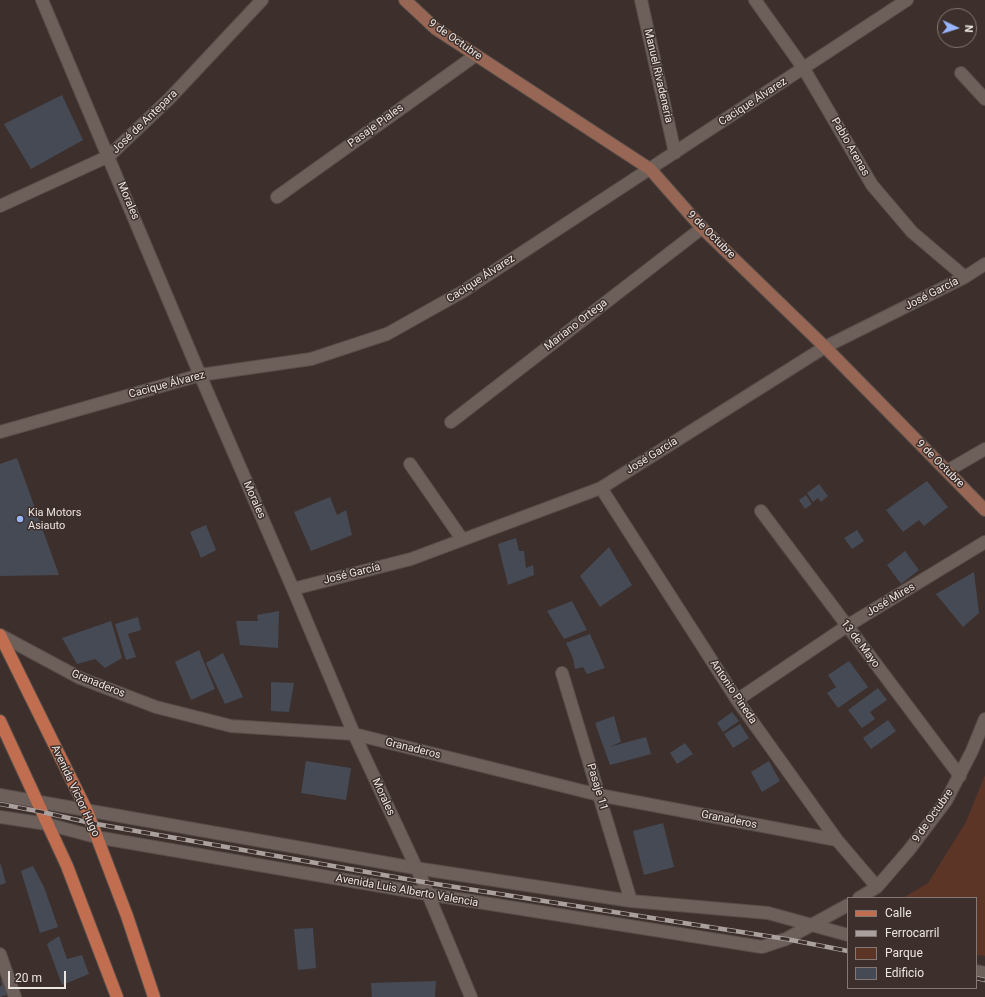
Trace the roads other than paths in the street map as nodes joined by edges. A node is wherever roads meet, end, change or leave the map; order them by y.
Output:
1 (42, 0) edge
2 (262, 0) edge
3 (405, 0) edge
4 (641, 0) edge
5 (754, 0) edge
6 (907, 0) edge
7 (476, 55) junction
8 (804, 69) junction
9 (961, 73) dead end
10 (985, 99) edge
11 (675, 153) junction
12 (109, 156) junction
13 (650, 169) junction
14 (277, 197) dead end
15 (0, 206) edge
16 (702, 228) junction
17 (985, 264) edge
18 (965, 277) junction
19 (826, 347) junction
20 (200, 375) junction
21 (451, 422) dead end
22 (0, 432) edge
23 (985, 449) edge
24 (410, 464) dead end
25 (947, 471) junction
26 (601, 488) junction
27 (985, 510) edge
28 (761, 511) dead end
29 (462, 539) junction
30 (985, 542) edge
31 (293, 589) junction
32 (847, 626) junction
33 (0, 635) edge
34 (562, 674) dead end
35 (737, 700) junction
36 (985, 719) edge
37 (0, 721) edge
38 (354, 734) junction
39 (960, 776) junction
40 (599, 795) junction
41 (0, 796) edge
42 (37, 801) junction
43 (86, 811) junction
44 (0, 817) edge
45 (47, 824) junction
46 (96, 837) junction
47 (837, 840) junction
48 (415, 868) junction
49 (877, 887) junction
50 (427, 894) junction
51 (861, 897) edge
52 (631, 901) junction
53 (847, 906) edge
54 (812, 925) junction
55 (847, 935) edge
56 (0, 954) edge
57 (14, 997) edge
58 (117, 997) edge
59 (154, 997) edge
60 (471, 997) edge

1 - 12 street, Morales
2 - 12 street, José de Antepara
3 - 7 street, 9 de Octubre
4 - 11 street, Manuel Rivadeneria
5 - 8 street, Pablo Arenas
6 - 8 street, Cacique Álvarez
7 - 13 street, 9 de Octubre
7 - 14 street, Pasaje Piales
8 - 11 street, Cacique Álvarez
8 - 18 street, Pablo Arenas
9 - 10 street
11 - 13 street, Cacique Álvarez
12 - 15 street, José de Antepara
12 - 20 street, Morales
13 - 16 street, 9 de Octubre
13 - 20 street, Cacique Álvarez
16 - 19 street, 9 de Octubre
16 - 21 street, Mariano Ortega
17 - 18 street, José García
18 - 19 street, José García
19 - 25 street, 9 de Octubre
19 - 26 street, José García
20 - 22 street, Cacique Álvarez
20 - 31 street, Morales
23 - 25 street
24 - 29 street
25 - 27 street, 9 de Octubre
26 - 29 street, José García
26 - 35 street, Antonio Pineda
28 - 32 street, 13 de Mayo
29 - 31 street, José García
30 - 32 street, José Mires
31 - 38 street, Morales
32 - 35 street, José Mires
32 - 39 street, 13 de Mayo
33 - 38 street, Granaderos
33 - 43 main road, Avenida Victor Hugo
34 - 40 street, Pasaje 11
35 - 47 street, Antonio Pineda
36 - 39 street, 9 de Octubre
37 - 42 main road
38 - 40 street, Granaderos
38 - 48 street, Morales
39 - 49 street, 9 de Octubre
40 - 47 street, Granaderos
40 - 52 street, Pasaje 11
41 - 42 street
42 - 43 street
42 - 45 main road
43 - 46 main road, Avenida Victor Hugo
43 - 48 street
44 - 45 street, Avenida Luis Alberto Valencia
45 - 46 street, Avenida Luis Alberto Valencia
45 - 58 main road
46 - 50 street, Avenida Luis Alberto Valencia
46 - 59 main road, Avenida Victor Hugo
47 - 49 street, Antonio Pineda
48 - 50 street, Morales
48 - 52 street
49 - 51 street, 9 de Octubre
50 - 54 street, Avenida Luis Alberto Valencia
50 - 60 street, Morales
52 - 54 street
53 - 54 street
54 - 55 street
56 - 57 street

